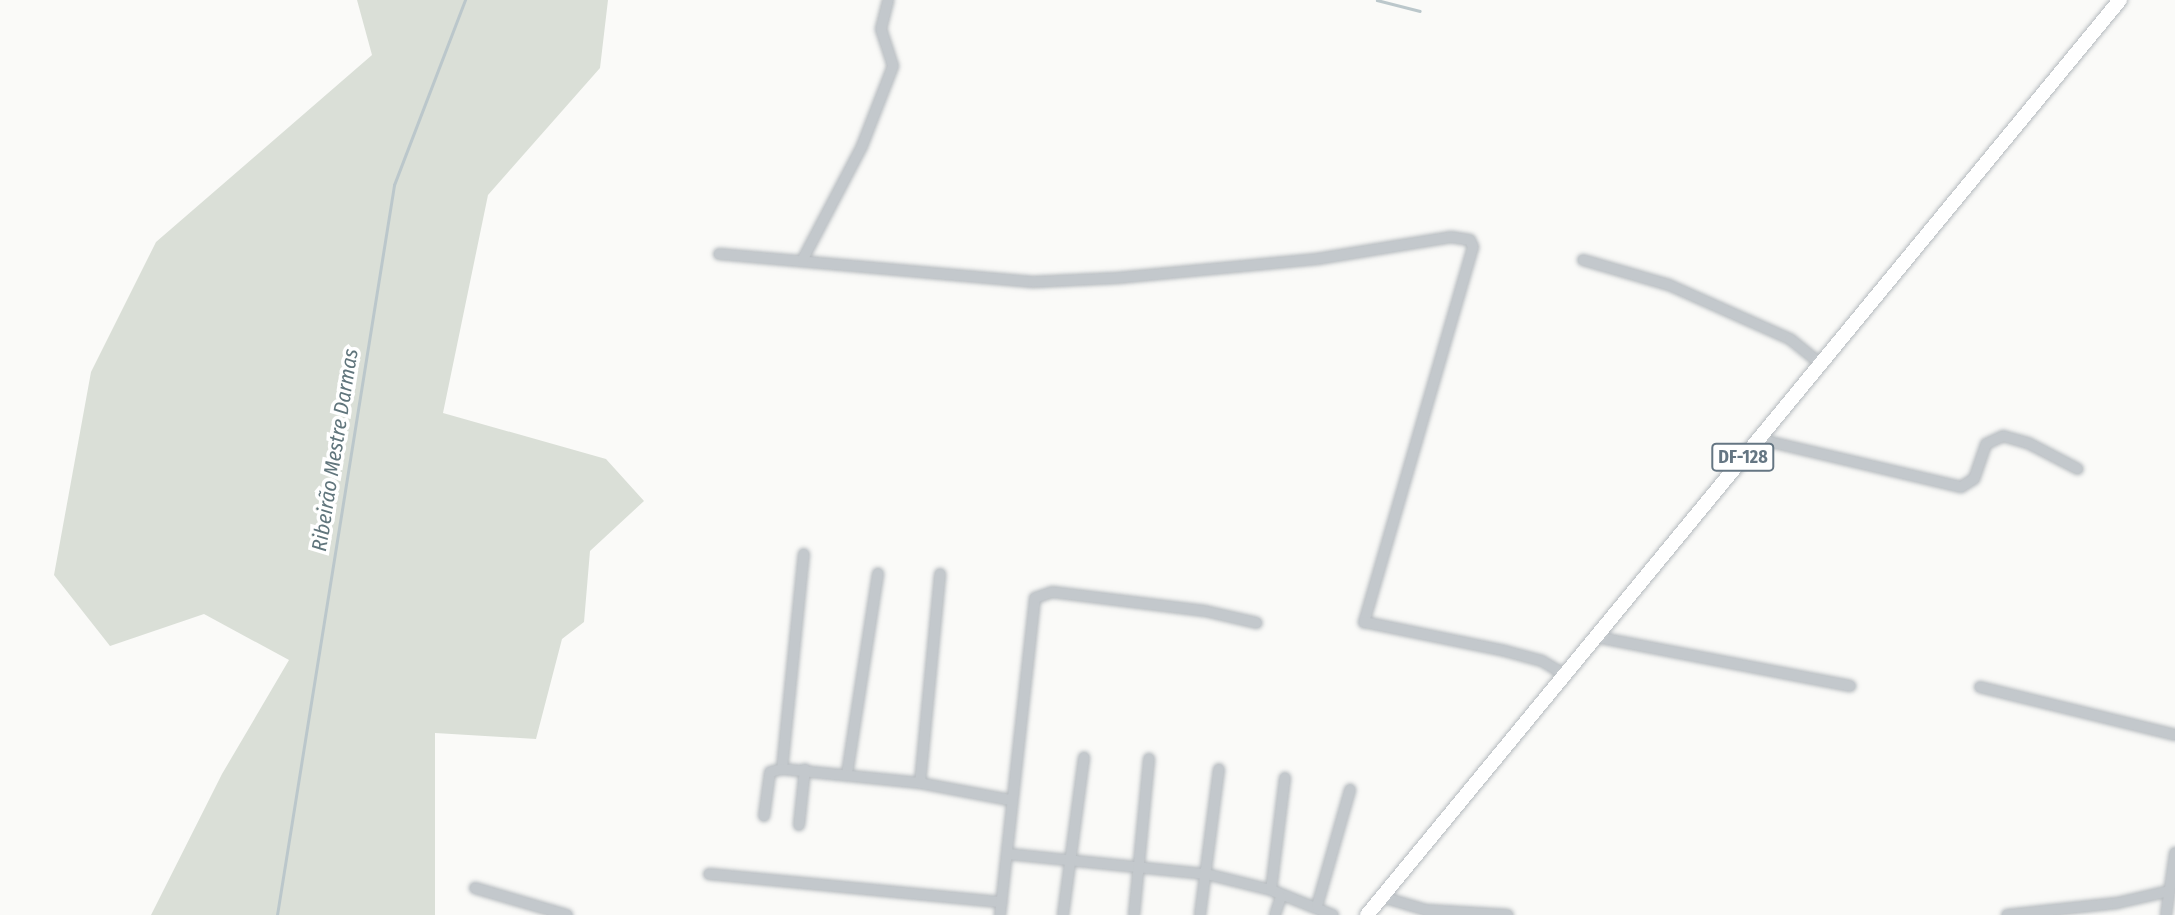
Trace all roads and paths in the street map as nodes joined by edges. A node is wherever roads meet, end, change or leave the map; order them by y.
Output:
1 (888, 0) edge
2 (2120, 0) edge
3 (719, 254) dead end
4 (803, 259) junction
5 (1583, 260) dead end
6 (1820, 363) junction
7 (1758, 439) junction
8 (2078, 469) dead end
9 (804, 554) dead end
10 (878, 573) dead end
11 (940, 574) dead end
12 (1257, 622) dead end
13 (1596, 637) junction
14 (1566, 675) junction
15 (1850, 686) dead end
16 (1980, 687) dead end
17 (2175, 735) edge
18 (1084, 757) dead end
19 (1149, 760) dead end
20 (782, 769) junction
21 (805, 769) junction
22 (1219, 769) dead end
23 (847, 774) junction
24 (1285, 778) dead end
25 (920, 783) junction
26 (1350, 790) dead end
27 (1010, 800) junction
28 (764, 816) dead end
29 (799, 825) dead end
30 (2175, 853) edge
31 (1008, 854) junction
32 (1069, 860) junction
33 (1141, 867) junction
34 (709, 874) dead end
35 (1206, 874) junction
36 (475, 888) dead end
37 (1271, 890) junction
38 (2169, 891) junction
39 (1280, 897) junction
40 (1382, 897) junction
41 (1002, 902) junction
42 (1317, 906) junction
43 (1430, 913) edge
44 (567, 915) edge
45 (1000, 915) edge
46 (1063, 915) edge
47 (1134, 915) edge
48 (1200, 915) edge
49 (1275, 915) edge
50 (1332, 915) edge
51 (1367, 915) edge
52 (1508, 915) edge
53 (2007, 915) edge
54 (2166, 915) edge

1 - 4 street
2 - 6 main road, DF-128 / DF-128
3 - 4 street
4 - 14 street
5 - 6 street
6 - 7 main road, DF-128 / DF-128
7 - 8 street
7 - 13 main road, DF-128 / DF-128
9 - 20 street
10 - 23 street
11 - 25 street
12 - 27 street
13 - 14 main road, DF-128 / DF-128
13 - 15 street
14 - 40 main road, DF-128 / DF-128
16 - 17 street
18 - 32 street
19 - 33 street
20 - 21 street
20 - 28 street
21 - 23 street
21 - 29 street
22 - 35 street
23 - 25 street
24 - 37 street
25 - 27 street
26 - 42 street
27 - 31 street
30 - 38 street
31 - 32 street
31 - 41 street
32 - 33 street
32 - 46 street
33 - 35 street
33 - 47 street
34 - 41 street
35 - 37 street
35 - 48 street
36 - 44 street
37 - 39 street
38 - 53 street
38 - 54 street
39 - 42 street
39 - 49 street
40 - 43 street
40 - 51 main road, DF-128 / DF-128
41 - 45 street
42 - 50 street
43 - 52 street

